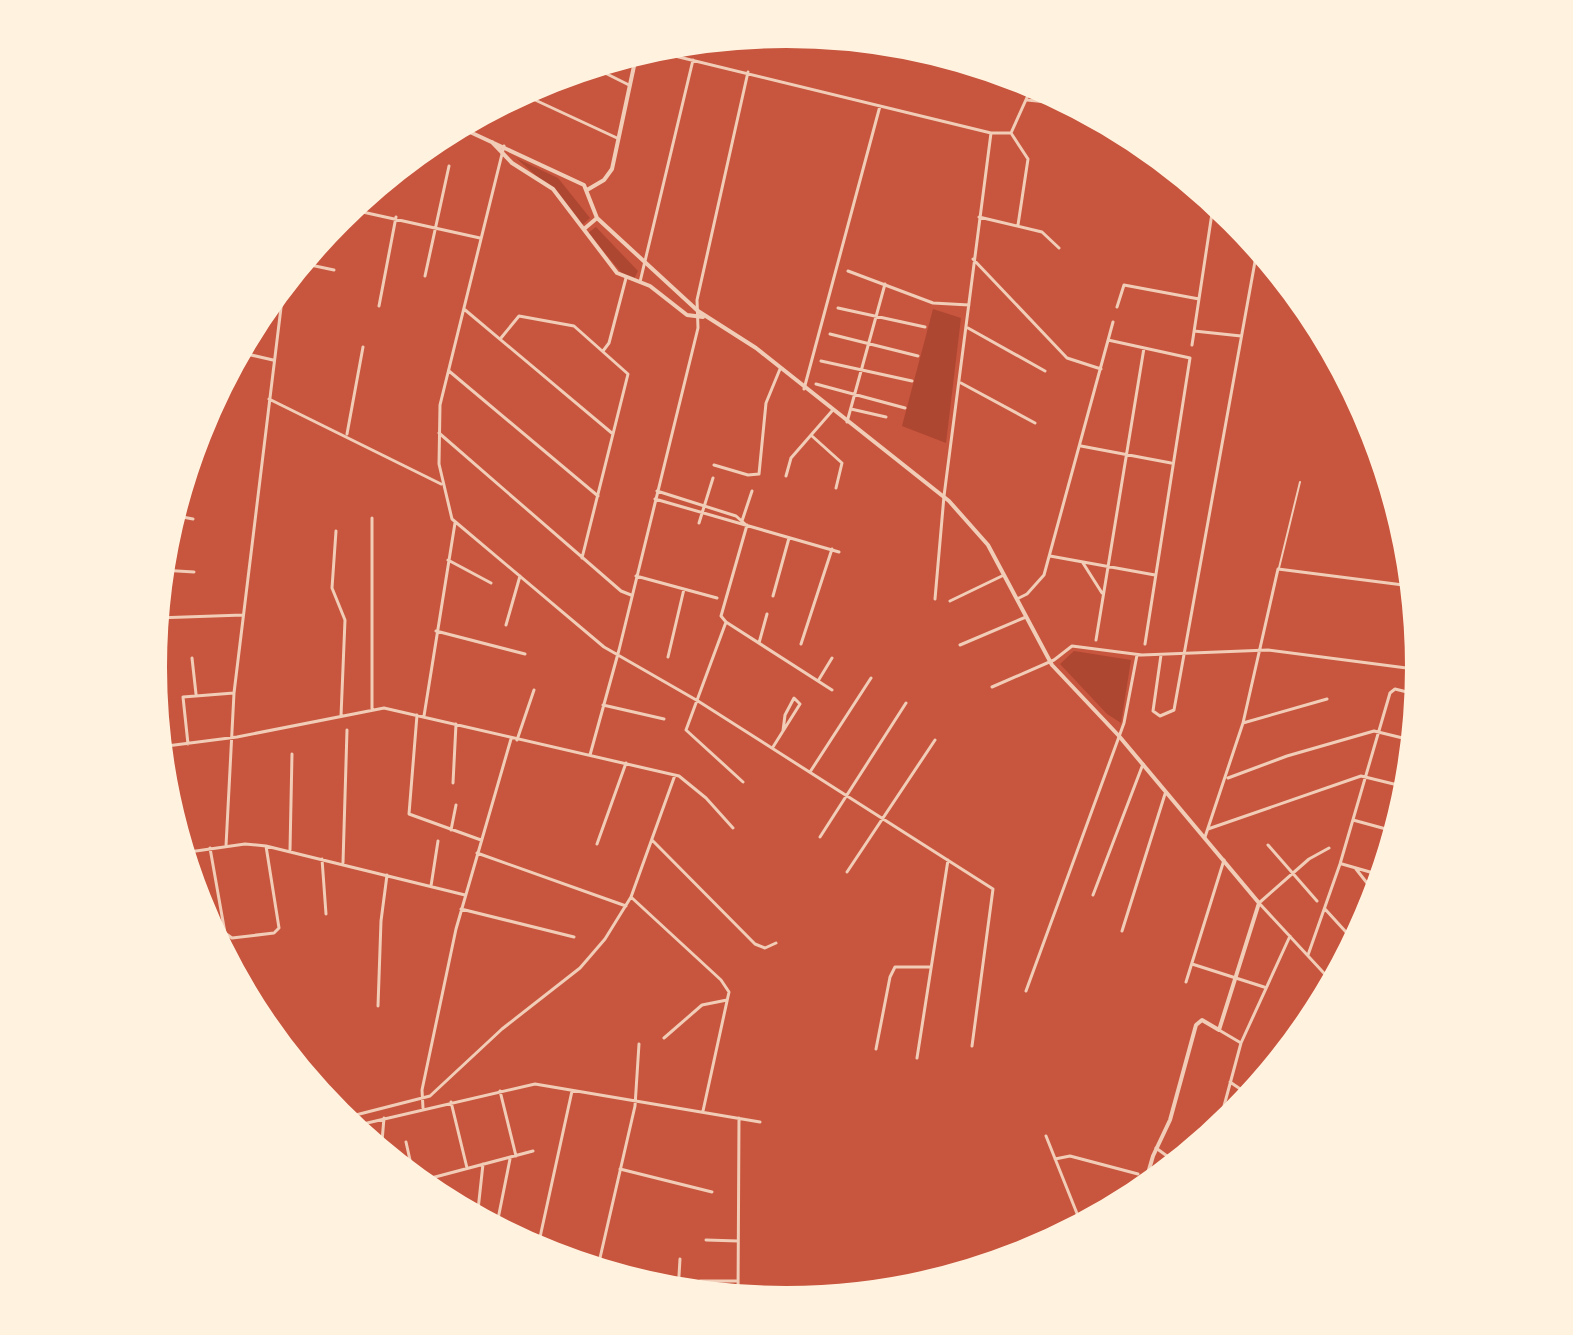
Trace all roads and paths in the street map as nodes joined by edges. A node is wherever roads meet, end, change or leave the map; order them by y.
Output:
1 (678, 56) edge
2 (694, 59) junction
3 (634, 65) edge
4 (748, 72) junction
5 (606, 73) edge
6 (629, 85) junction
7 (1029, 95) edge
8 (534, 100) edge
9 (1027, 100) junction
10 (1043, 102) edge
11 (880, 106) junction
12 (471, 132) edge
13 (991, 133) junction
14 (1011, 133) junction
15 (617, 138) junction
16 (492, 142) junction
17 (504, 146) junction
18 (501, 153) junction
19 (449, 166) dead end
20 (587, 190) junction
21 (365, 212) edge
22 (1212, 215) edge
23 (396, 217) junction
24 (979, 217) junction
25 (597, 218) junction
26 (1018, 225) junction
27 (436, 226) junction
28 (584, 229) junction
29 (480, 238) junction
30 (1059, 248) dead end
31 (973, 259) junction
32 (1255, 260) edge
33 (646, 263) junction
34 (313, 265) edge
35 (334, 270) dead end
36 (848, 271) dead end
37 (425, 276) dead end
38 (626, 278) junction
39 (640, 282) junction
40 (885, 284) junction
41 (1199, 299) junction
42 (969, 305) junction
43 (281, 306) edge
44 (379, 306) dead end
45 (1117, 307) dead end
46 (838, 308) dead end
47 (464, 309) junction
48 (698, 314) junction
49 (878, 315) junction
50 (1113, 322) dead end
51 (925, 327) dead end
52 (967, 327) junction
53 (1194, 331) junction
54 (830, 334) dead end
55 (1241, 336) junction
56 (501, 338) junction
57 (1108, 340) junction
58 (870, 343) junction
59 (1192, 345) dead end
60 (363, 347) dead end
61 (1144, 348) junction
62 (603, 351) junction
63 (250, 355) edge
64 (918, 356) dead end
65 (274, 360) junction
66 (821, 361) dead end
67 (780, 369) junction
68 (863, 369) junction
69 (1101, 369) junction
70 (449, 371) junction
71 (1045, 371) dead end
72 (912, 381) dead end
73 (960, 382) junction
74 (816, 384) dead end
75 (804, 389) junction
76 (856, 394) junction
77 (269, 399) junction
78 (905, 408) dead end
79 (851, 409) junction
80 (832, 411) junction
81 (886, 417) dead end
82 (847, 422) junction
83 (1035, 423) dead end
84 (439, 433) junction
85 (613, 434) junction
86 (347, 435) junction
87 (812, 436) junction
88 (1081, 446) junction
89 (1126, 454) junction
90 (1171, 463) junction
91 (714, 465) dead end
92 (786, 476) dead end
93 (713, 478) dead end
94 (1300, 482) dead end
95 (441, 484) junction
96 (836, 488) dead end
97 (657, 491) junction
98 (752, 491) dead end
99 (598, 496) junction
100 (944, 496) junction
101 (655, 499) junction
102 (704, 505) junction
103 (702, 513) junction
104 (184, 517) edge
105 (372, 518) dead end
106 (193, 519) dead end
107 (455, 523) junction
108 (699, 523) dead end
109 (744, 524) junction
110 (336, 531) dead end
111 (789, 538) junction
112 (832, 549) junction
113 (839, 552) dead end
114 (1050, 556) junction
115 (582, 558) junction
116 (448, 559) junction
117 (1083, 563) junction
118 (1107, 567) junction
119 (1278, 569) junction
120 (173, 571) edge
121 (194, 572) dead end
122 (1004, 575) junction
123 (1155, 575) junction
124 (520, 576) junction
125 (636, 576) junction
126 (491, 583) dead end
127 (1403, 585) edge
128 (684, 589) junction
129 (1102, 593) junction
130 (632, 595) junction
131 (773, 596) dead end
132 (717, 598) dead end
133 (935, 599) dead end
134 (1017, 599) junction
135 (950, 601) dead end
136 (767, 614) dead end
137 (243, 615) junction
138 (1026, 617) junction
139 (167, 618) edge
140 (726, 622) junction
141 (506, 625) dead end
142 (436, 631) junction
143 (1096, 640) dead end
144 (759, 643) junction
145 (801, 644) dead end
146 (1145, 644) dead end
147 (960, 645) dead end
148 (1262, 649) junction
149 (1183, 653) junction
150 (525, 654) dead end
151 (617, 654) junction
152 (1137, 655) junction
153 (1161, 655) junction
154 (668, 657) dead end
155 (192, 658) dead end
156 (832, 658) dead end
157 (1049, 660) junction
158 (1408, 668) edge
159 (871, 678) dead end
160 (818, 681) junction
161 (992, 687) dead end
162 (534, 690) dead end
163 (832, 690) dead end
164 (1407, 692) edge
165 (234, 693) junction
166 (196, 694) junction
167 (1327, 699) dead end
168 (698, 701) junction
169 (906, 703) dead end
170 (603, 705) junction
171 (372, 710) junction
172 (417, 715) junction
173 (341, 716) junction
174 (424, 716) junction
175 (664, 719) dead end
176 (1243, 723) junction
177 (456, 724) junction
178 (347, 730) dead end
179 (783, 731) junction
180 (1379, 731) junction
181 (1119, 736) junction
182 (231, 738) junction
183 (1404, 738) edge
184 (511, 739) junction
185 (517, 740) junction
186 (935, 740) dead end
187 (188, 744) junction
188 (170, 746) edge
189 (773, 748) junction
190 (292, 754) dead end
191 (590, 755) junction
192 (626, 763) junction
193 (1143, 764) junction
194 (810, 772) junction
195 (675, 774) junction
196 (1366, 776) junction
197 (1228, 778) junction
198 (743, 782) dead end
199 (453, 783) dead end
200 (1397, 784) edge
201 (1166, 791) junction
202 (847, 796) junction
203 (456, 805) dead end
204 (883, 819) junction
205 (1353, 820) junction
206 (733, 828) dead end
207 (1208, 829) junction
208 (1387, 829) edge
209 (451, 830) junction
210 (820, 837) dead end
211 (1205, 837) junction
212 (481, 840) junction
213 (652, 840) junction
214 (438, 841) dead end
215 (597, 844) dead end
216 (1268, 845) dead end
217 (226, 846) junction
218 (266, 846) junction
219 (210, 848) junction
220 (1329, 848) dead end
221 (290, 850) junction
222 (193, 851) edge
223 (477, 853) junction
224 (322, 859) junction
225 (948, 860) junction
226 (1225, 860) junction
227 (343, 863) junction
228 (1340, 864) junction
229 (1356, 869) junction
230 (847, 872) dead end
231 (1292, 873) junction
232 (1373, 873) edge
233 (387, 875) junction
234 (1368, 885) edge
235 (431, 886) junction
236 (465, 895) junction
237 (1093, 895) dead end
238 (631, 897) junction
239 (1317, 901) dead end
240 (1259, 903) junction
241 (626, 906) junction
242 (461, 909) junction
243 (1325, 909) junction
244 (326, 914) dead end
245 (1122, 931) dead end
246 (1348, 934) edge
247 (1290, 936) junction
248 (574, 937) dead end
249 (776, 943) dead end
250 (1308, 955) junction
251 (1192, 964) junction
252 (931, 967) junction
253 (1326, 975) edge
254 (1236, 976) junction
255 (1186, 982) dead end
256 (1266, 988) junction
257 (1026, 991) dead end
258 (728, 1000) junction
259 (378, 1006) dead end
260 (1219, 1030) junction
261 (664, 1038) dead end
262 (1241, 1043) junction
263 (639, 1044) dead end
264 (972, 1046) dead end
265 (876, 1049) dead end
266 (917, 1058) dead end
267 (1230, 1082) junction
268 (572, 1089) junction
269 (1242, 1090) edge
270 (500, 1091) junction
271 (422, 1098) junction
272 (635, 1100) junction
273 (451, 1102) junction
274 (423, 1108) junction
275 (1223, 1110) edge
276 (703, 1111) junction
277 (356, 1115) edge
278 (384, 1118) junction
279 (739, 1118) junction
280 (760, 1122) dead end
281 (364, 1123) edge
282 (1046, 1136) dead end
283 (382, 1139) edge
284 (406, 1142) dead end
285 (1156, 1148) junction
286 (533, 1151) dead end
287 (516, 1156) junction
288 (510, 1157) junction
289 (1169, 1158) edge
290 (1055, 1159) junction
291 (411, 1163) edge
292 (483, 1164) junction
293 (467, 1169) junction
294 (620, 1169) junction
295 (1149, 1172) edge
296 (1138, 1174) dead end
297 (433, 1178) edge
298 (712, 1192) dead end
299 (478, 1207) edge
300 (1078, 1216) edge
301 (498, 1218) edge
302 (540, 1238) edge
303 (706, 1240) dead end
304 (738, 1241) junction
305 (680, 1259) dead end
306 (600, 1260) edge
307 (679, 1279) edge
308 (700, 1281) dead end
309 (738, 1281) junction
310 (738, 1287) edge

1 - 2 street
2 - 4 street
2 - 33 street
3 - 6 street
4 - 11 street
4 - 48 street
5 - 6 street
6 - 15 street
7 - 9 street
8 - 15 street
9 - 10 street
9 - 14 street
11 - 13 street
11 - 75 street
12 - 16 street
13 - 14 street
13 - 24 street
14 - 26 street
15 - 20 street
16 - 17 street
16 - 18 street
17 - 18 street
17 - 20 street
18 - 28 street
18 - 29 street
19 - 27 street
20 - 25 street
21 - 23 street
22 - 41 street
23 - 27 street
23 - 44 street
24 - 26 street
24 - 31 street
25 - 28 street
25 - 33 street
26 - 30 street
27 - 29 street
27 - 37 street
28 - 38 street
29 - 47 street
31 - 42 street
31 - 69 street
32 - 55 street
33 - 39 street
33 - 48 street
34 - 35 street
36 - 40 street
38 - 39 street
38 - 62 street
39 - 48 street
40 - 42 street
40 - 49 street
41 - 45 street
41 - 53 street
42 - 52 street
43 - 65 street
46 - 49 street
47 - 56 street
47 - 70 street
48 - 67 street
48 - 97 street
49 - 51 street
49 - 58 street
50 - 57 street
52 - 71 street
52 - 73 street
53 - 55 street
53 - 59 street
54 - 58 street
55 - 149 street
56 - 62 street
56 - 85 street
57 - 61 street
57 - 69 street
58 - 64 street
58 - 68 street
60 - 86 street
61 - 89 street
61 - 90 street
62 - 85 street
63 - 65 street
65 - 77 street
66 - 68 street
67 - 75 street
67 - 91 street
68 - 72 street
68 - 76 street
69 - 88 street
70 - 84 street
70 - 99 street
73 - 83 street
73 - 100 street
74 - 76 street
75 - 80 street
76 - 78 street
76 - 79 street
77 - 86 street
77 - 137 street
79 - 81 street
79 - 82 street
80 - 82 street
80 - 87 street
82 - 100 street
84 - 95 street
84 - 115 street
85 - 99 street
86 - 95 street
87 - 92 street
87 - 96 street
88 - 89 street
88 - 114 street
89 - 90 street
89 - 118 street
90 - 123 street
93 - 102 street
94 - 119 lane
95 - 107 street
97 - 101 street
97 - 102 street
98 - 109 street
99 - 115 street
100 - 122 street
100 - 133 street
101 - 103 street
101 - 125 street
102 - 103 street
102 - 109 street
103 - 108 street
103 - 109 street
104 - 106 street
105 - 171 street
107 - 116 street
107 - 124 street
109 - 111 street
109 - 140 street
110 - 173 street
111 - 112 street
111 - 131 street
112 - 113 street
112 - 145 street
114 - 117 street
114 - 134 street
115 - 130 street
116 - 126 street
116 - 142 street
117 - 118 street
117 - 129 street
118 - 123 street
118 - 129 street
119 - 127 street
119 - 148 street
120 - 121 street
122 - 134 street
122 - 135 street
123 - 146 street
124 - 141 street
124 - 151 street
125 - 128 street
125 - 130 street
128 - 132 street
128 - 154 street
129 - 143 street
130 - 151 street
134 - 138 street
136 - 144 street
137 - 139 street
137 - 165 street
138 - 147 street
138 - 157 street
140 - 144 street
140 - 168 street
142 - 150 street
142 - 174 street
144 - 160 street
148 - 149 street
148 - 158 street
148 - 176 street
149 - 153 street
149 - 153 street
151 - 168 street
151 - 170 street
152 - 153 street
152 - 157 street
152 - 181 street
155 - 166 street
156 - 160 street
157 - 161 street
157 - 181 street
159 - 194 street
160 - 163 street
162 - 185 street
164 - 180 street
165 - 166 street
165 - 182 street
166 - 187 street
167 - 176 street
168 - 189 street
168 - 198 street
169 - 202 street
170 - 175 street
170 - 191 street
171 - 172 street
171 - 173 street
172 - 174 street
172 - 209 street
173 - 182 street
174 - 177 street
176 - 197 street
177 - 184 street
177 - 199 street
178 - 227 street
179 - 179 street
179 - 189 street
180 - 183 street
180 - 196 street
180 - 197 street
181 - 193 street
181 - 257 street
182 - 187 street
182 - 217 street
184 - 185 street
184 - 212 street
185 - 191 street
186 - 204 street
187 - 188 street
189 - 194 street
190 - 221 street
191 - 192 street
192 - 195 street
192 - 215 street
193 - 201 street
193 - 237 street
194 - 202 street
195 - 206 street
195 - 213 street
196 - 200 street
196 - 205 street
196 - 207 street
197 - 207 street
201 - 211 street
201 - 245 street
202 - 204 street
202 - 210 street
203 - 209 street
204 - 225 street
204 - 230 street
205 - 208 street
205 - 228 street
207 - 211 street
209 - 212 street
211 - 226 street
212 - 223 street
213 - 238 street
213 - 249 street
214 - 235 street
216 - 231 street
217 - 218 street
217 - 219 street
218 - 219 street
218 - 221 street
219 - 222 street
220 - 231 street
221 - 224 street
223 - 236 street
223 - 241 street
224 - 227 street
224 - 244 street
225 - 252 street
225 - 264 street
226 - 240 street
226 - 251 street
227 - 233 street
228 - 229 street
228 - 243 street
229 - 232 street
229 - 234 street
231 - 239 street
231 - 240 street
233 - 235 street
233 - 259 street
235 - 236 street
236 - 242 street
238 - 241 street
238 - 258 street
240 - 247 street
240 - 254 street
241 - 271 street
242 - 248 street
242 - 271 street
243 - 246 street
243 - 250 street
247 - 250 street
247 - 256 street
250 - 253 street
251 - 254 street
251 - 255 street
252 - 265 street
252 - 266 street
254 - 256 street
254 - 260 street
256 - 262 street
258 - 261 street
258 - 276 street
260 - 262 street
260 - 285 street
262 - 267 street
263 - 272 street
267 - 269 street
267 - 275 street
268 - 270 street
268 - 272 street
268 - 302 street
270 - 273 street
270 - 287 street
271 - 274 street
271 - 277 street
272 - 276 street
272 - 294 street
273 - 274 street
273 - 293 street
274 - 278 street
276 - 279 street
278 - 281 street
278 - 283 street
279 - 280 street
279 - 304 street
282 - 290 street
284 - 291 street
285 - 289 street
285 - 295 street
286 - 287 street
287 - 288 street
288 - 292 street
288 - 301 street
290 - 296 street
290 - 300 street
292 - 293 street
292 - 299 street
293 - 297 street
294 - 298 street
294 - 306 street
303 - 304 street
304 - 309 street
305 - 307 street
308 - 309 street
309 - 310 street

